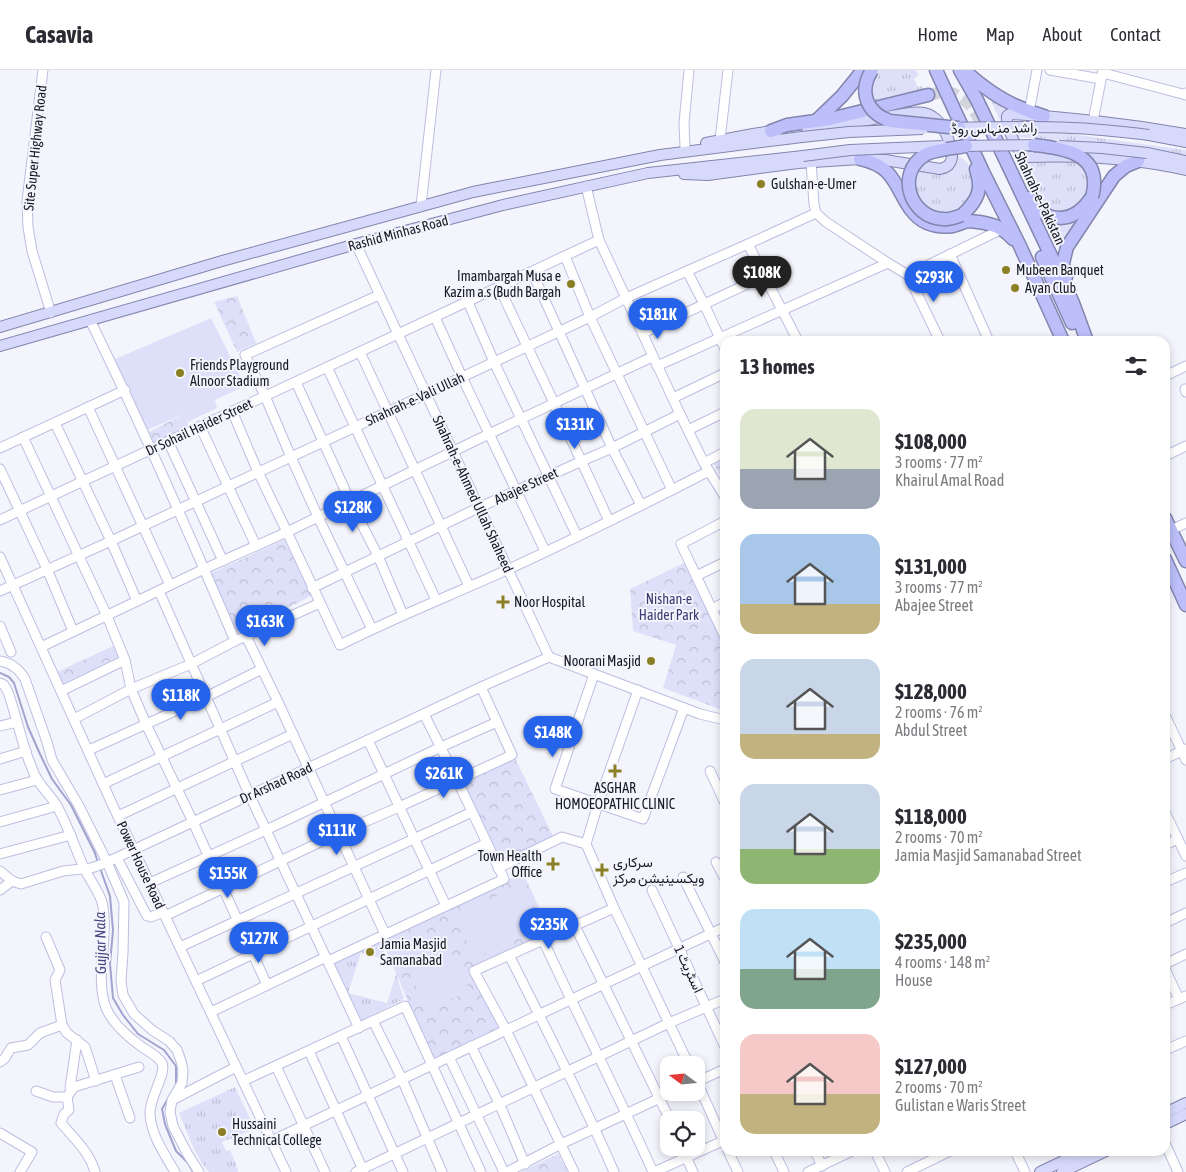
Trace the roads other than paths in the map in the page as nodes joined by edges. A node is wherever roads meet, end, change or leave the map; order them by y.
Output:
1 (44, 70) edge
2 (436, 70) edge
3 (689, 70) edge
4 (728, 70) edge
5 (864, 70) edge
6 (872, 70) edge
7 (926, 70) edge
8 (936, 70) edge
9 (960, 70) edge
10 (964, 70) edge
11 (1037, 70) edge
12 (1050, 70) edge
13 (1102, 74) edge
14 (1186, 94) edge
15 (928, 95) tunnel mouth
16 (953, 106) junction
17 (1029, 112) junction
18 (1044, 116) junction
19 (816, 121) junction
20 (1093, 121) junction
21 (983, 130) tunnel mouth
22 (772, 131) junction
23 (1186, 134) edge
24 (802, 136) joint
25 (964, 137) junction
26 (720, 140) junction
27 (1186, 142) edge
28 (1034, 145) junction
29 (685, 148) junction
30 (660, 155) junction
31 (1142, 157) junction
32 (860, 158) junction
33 (807, 159) junction
34 (1186, 160) edge
35 (1006, 162) junction
36 (1186, 170) edge
37 (586, 186) junction
38 (421, 206) junction
39 (816, 212) junction
40 (1002, 229) junction
41 (599, 240) junction
42 (356, 244) junction
43 (748, 244) junction
44 (1020, 246) junction
45 (950, 254) junction
46 (565, 256) junction
47 (888, 263) junction
48 (687, 271) junction
49 (532, 272) junction
50 (908, 275) junction
51 (764, 276) junction
52 (499, 287) junction
53 (379, 295) junction
54 (626, 298) junction
55 (468, 302) junction
56 (1072, 303) junction
57 (704, 304) junction
58 (781, 310) junction
59 (51, 313) junction
60 (435, 317) junction
61 (590, 317) junction
62 (90, 320) junction
63 (0, 328) edge
64 (559, 331) junction
65 (398, 334) junction
66 (643, 334) junction
67 (722, 336) edge
68 (794, 336) edge
69 (938, 336) edge
70 (987, 336) edge
71 (1061, 336) edge
72 (1081, 336) edge
73 (1084, 336) edge
74 (720, 337) joint
75 (0, 346) edge
76 (527, 346) junction
77 (360, 352) junction
78 (652, 357) junction
79 (494, 362) junction
80 (657, 366) junction
81 (1186, 366) edge
82 (327, 367) junction
83 (617, 374) junction
84 (1170, 374) edge
85 (720, 375) edge
86 (462, 377) junction
87 (296, 382) junction
88 (125, 390) junction
89 (585, 390) junction
90 (426, 394) junction
91 (265, 396) junction
92 (673, 398) junction
93 (554, 404) junction
94 (88, 407) junction
95 (388, 411) junction
96 (232, 412) junction
97 (680, 414) junction
98 (720, 414) edge
99 (521, 419) junction
100 (55, 423) junction
101 (200, 426) junction
102 (355, 427) junction
103 (688, 430) junction
104 (645, 433) junction
105 (489, 434) junction
106 (23, 437) junction
107 (168, 441) junction
108 (324, 441) junction
109 (1186, 446) edge
110 (0, 448) edge
111 (612, 448) junction
112 (151, 449) junction
113 (453, 451) junction
114 (1170, 454) edge
115 (720, 456) edge
116 (290, 457) junction
117 (582, 460) junction
118 (115, 466) junction
119 (707, 467) junction
120 (0, 469) edge
121 (415, 469) junction
122 (258, 472) junction
123 (548, 476) junction
124 (82, 482) junction
125 (228, 486) junction
126 (382, 486) junction
127 (720, 489) edge
128 (672, 490) junction
129 (517, 491) junction
130 (52, 496) junction
131 (195, 501) junction
132 (350, 501) junction
133 (641, 505) junction
134 (480, 507) junction
135 (178, 509) junction
136 (20, 511) junction
137 (318, 517) junction
138 (0, 520) edge
139 (609, 521) junction
140 (1186, 523) edge
141 (720, 524) edge
142 (142, 526) junction
143 (442, 526) junction
144 (1171, 530) joint
145 (287, 532) junction
146 (577, 536) junction
147 (110, 541) junction
148 (409, 542) junction
149 (256, 546) junction
150 (545, 552) junction
151 (78, 555) junction
152 (0, 556) edge
153 (378, 556) junction
154 (223, 561) junction
155 (1186, 561) edge
156 (720, 564) edge
157 (47, 569) junction
158 (204, 569) junction
159 (508, 569) junction
160 (1170, 571) edge
161 (345, 572) junction
162 (696, 576) junction
163 (13, 584) junction
164 (170, 586) junction
165 (470, 586) junction
166 (312, 588) junction
167 (0, 591) edge
168 (159, 591) junction
169 (436, 600) junction
170 (138, 601) junction
171 (320, 603) junction
172 (720, 605) edge
173 (1186, 605) edge
174 (712, 609) junction
175 (404, 615) junction
176 (106, 616) junction
177 (0, 626) edge
178 (720, 626) edge
179 (372, 629) junction
180 (73, 631) junction
181 (246, 636) junction
182 (235, 641) junction
183 (41, 647) junction
184 (11, 652) dead end
185 (549, 657) junction
186 (125, 660) junction
187 (0, 661) edge
188 (191, 664) junction
189 (262, 669) junction
190 (594, 674) junction
191 (0, 684) edge
192 (481, 687) junction
193 (131, 689) junction
194 (638, 690) junction
195 (61, 691) junction
196 (206, 697) junction
197 (278, 702) junction
198 (684, 708) junction
199 (424, 714) junction
200 (74, 719) junction
201 (720, 719) edge
202 (17, 722) junction
203 (497, 722) junction
204 (146, 724) junction
205 (1170, 724) edge
206 (0, 726) edge
207 (220, 729) junction
208 (293, 734) junction
209 (368, 740) junction
210 (441, 747) junction
211 (89, 750) junction
212 (1184, 750) edge
213 (26, 751) junction
214 (162, 756) junction
215 (1170, 757) edge
216 (0, 759) edge
217 (1186, 760) edge
218 (235, 761) junction
219 (309, 768) junction
220 (710, 771) dead end
221 (384, 775) junction
222 (37, 780) junction
223 (457, 780) junction
224 (103, 784) junction
225 (177, 789) junction
226 (0, 790) edge
227 (720, 792) edge
228 (250, 796) junction
229 (325, 802) junction
230 (598, 804) junction
231 (57, 806) junction
232 (399, 807) junction
233 (472, 812) junction
234 (118, 816) junction
235 (0, 822) edge
236 (193, 822) junction
237 (1170, 822) edge
238 (266, 830) junction
239 (339, 833) junction
240 (71, 835) junction
241 (414, 839) junction
242 (1178, 839) junction
243 (487, 843) junction
244 (1170, 843) edge
245 (586, 844) junction
246 (134, 850) junction
247 (0, 854) edge
248 (208, 856) junction
249 (1186, 856) edge
250 (117, 858) junction
251 (281, 861) junction
252 (716, 862) dead end
253 (102, 864) junction
254 (354, 866) junction
255 (498, 868) junction
256 (85, 869) junction
257 (429, 870) junction
258 (720, 870) edge
259 (0, 871) edge
260 (1186, 873) edge
261 (683, 877) dead end
262 (1170, 880) edge
263 (12, 881) junction
264 (150, 883) junction
265 (223, 888) junction
266 (0, 890) edge
267 (652, 890) dead end
268 (296, 894) junction
269 (369, 898) junction
270 (446, 906) junction
271 (614, 908) junction
272 (1186, 913) edge
273 (164, 914) junction
274 (237, 921) junction
275 (1170, 921) edge
276 (311, 926) junction
277 (575, 926) junction
278 (720, 930) edge
279 (386, 934) junction
280 (711, 934) junction
281 (46, 937) dead end
282 (543, 940) junction
283 (180, 947) junction
284 (680, 948) junction
285 (720, 952) edge
286 (253, 954) junction
287 (1186, 954) edge
288 (510, 955) junction
289 (327, 959) junction
290 (1170, 962) edge
291 (642, 966) junction
292 (1170, 977) edge
293 (196, 981) junction
294 (603, 984) junction
295 (267, 985) junction
296 (1182, 997) edge
297 (570, 1000) junction
298 (720, 1001) edge
299 (1170, 1003) edge
300 (706, 1007) junction
301 (211, 1012) junction
302 (539, 1015) junction
303 (373, 1021) junction
304 (669, 1023) junction
305 (62, 1025) junction
306 (359, 1028) junction
307 (506, 1030) junction
308 (341, 1036) junction
309 (720, 1036) edge
310 (77, 1040) junction
311 (632, 1041) junction
312 (1186, 1041) edge
313 (471, 1046) junction
314 (1170, 1048) edge
315 (308, 1051) junction
316 (599, 1056) junction
317 (685, 1056) edge
318 (449, 1057) junction
319 (0, 1062) edge
320 (432, 1065) junction
321 (276, 1066) junction
322 (236, 1067) junction
323 (139, 1068) dead end
324 (567, 1071) junction
325 (720, 1071) edge
326 (115, 1075) junction
327 (705, 1077) edge
328 (402, 1079) junction
329 (96, 1081) junction
330 (244, 1081) junction
331 (534, 1087) junction
332 (36, 1091) dead end
333 (69, 1094) junction
334 (368, 1095) junction
335 (660, 1099) joint
336 (172, 1100) junction
337 (705, 1100) edge
338 (499, 1103) junction
339 (1186, 1104) edge
340 (336, 1110) junction
341 (1170, 1111) edge
342 (627, 1114) junction
343 (1186, 1114) edge
344 (477, 1115) junction
345 (130, 1118) dead end
346 (1170, 1122) edge
347 (459, 1123) junction
348 (304, 1126) junction
349 (595, 1128) junction
350 (720, 1131) edge
351 (2, 1137) edge
352 (427, 1138) junction
353 (271, 1141) junction
354 (561, 1144) junction
355 (720, 1144) edge
356 (395, 1154) junction
357 (1170, 1154) edge
358 (730, 1156) edge
359 (776, 1156) edge
360 (817, 1156) edge
361 (842, 1156) edge
362 (877, 1156) edge
363 (940, 1156) edge
364 (1018, 1156) edge
365 (1074, 1156) edge
366 (1096, 1156) edge
367 (687, 1158) junction
368 (525, 1164) junction
369 (822, 1166) junction
370 (361, 1171) edge
371 (20, 1172) edge
372 (95, 1172) edge
373 (176, 1172) edge
374 (199, 1172) edge
375 (286, 1172) edge
376 (325, 1172) edge
377 (403, 1172) edge
378 (442, 1172) edge
379 (481, 1172) edge
380 (506, 1172) edge
381 (574, 1172) edge
382 (614, 1172) edge
383 (653, 1172) edge
384 (693, 1172) edge
385 (738, 1172) edge
386 (784, 1172) edge
387 (808, 1172) edge
388 (885, 1172) edge
389 (907, 1172) edge
390 (1025, 1172) edge
391 (1040, 1172) edge
392 (1062, 1172) edge
393 (1178, 1172) edge

1 - 59 street, Site Super Highway Road
2 - 38 street
3 - 29 street
4 - 26 street
5 - 19 highway
6 - 25 highway, bridge
7 - 16 highway
8 - 16 highway
9 - 35 highway, Shahrah-e-Pakistan
10 - 17 highway
11 - 17 street
12 - 13 street
13 - 14 street
13 - 20 street
15 - 19 highway
16 - 25 highway
17 - 18 highway
18 - 20 main road
18 - 31 main road
19 - 22 highway
20 - 23 main road
21 - 72 highway
22 - 26 main road
22 - 32 main road
24 - 25 main road, راشد منہاس روڈ, bridge
24 - 30 main road, Rashid Minhas Road
25 - 25 highway, bridge
25 - 27 main road, راشد منہاس روڈ, bridge
25 - 28 main road, راشد منہاس روڈ, bridge
25 - 33 main road, راشد منہاس روڈ, bridge
25 - 44 highway
26 - 29 main road
28 - 31 main road, راشد منہاس روڈ, bridge
28 - 35 highway, bridge
29 - 30 main road
30 - 38 main road, Rashid Minhas Road
31 - 34 main road, راشد منہاس روڈ
31 - 36 main road
31 - 56 highway
32 - 33 main road
32 - 40 highway
33 - 37 main road, Rashid Minhas Road
33 - 39 street
35 - 56 highway, Shahrah-e-Pakistan
37 - 41 street
37 - 42 main road, Rashid Minhas Road
38 - 59 main road, Rashid Minhas Road
39 - 43 street, Shahrah-e-Vali Ullah
39 - 47 street
40 - 44 highway
40 - 45 street
41 - 46 street, Dr Sohail Haider Street
41 - 54 street
42 - 53 street, Shahrah-e-Ahmed Ullah Shaheed
42 - 62 main road, Rashid Minhas Road
43 - 48 street, Shahrah-e-Vali Ullah
43 - 51 street
44 - 71 highway
45 - 50 street
45 - 70 street
46 - 49 street, Dr Sohail Haider Street
46 - 61 street
47 - 50 street
47 - 58 street
48 - 54 street, Shahrah-e-Vali Ullah
48 - 57 street
49 - 52 street, Dr Sohail Haider Street
49 - 64 street
50 - 69 street
51 - 57 street
51 - 58 street
52 - 55 street, Dr Sohail Haider Street
52 - 76 street
53 - 65 street, Shahrah-e-Ahmed Ullah Shaheed
53 - 91 street
54 - 61 street, Shahrah-e-Vali Ullah
54 - 66 street
55 - 60 street, Dr Sohail Haider Street
55 - 79 street
56 - 73 highway, Shahrah-e-Pakistan
57 - 66 street
57 - 74 street
58 - 67 street
58 - 68 street
59 - 63 main road, Rashid Minhas Road
60 - 65 street, Dr Sohail Haider Street
60 - 86 street
61 - 64 street, Shahrah-e-Vali Ullah
61 - 83 street
62 - 75 main road, Rashid Minhas Road
62 - 88 street
64 - 76 street, Shahrah-e-Vali Ullah
64 - 89 street
65 - 77 street, Dr Sohail Haider Street
65 - 90 street, Shahrah-e-Ahmed Ullah Shaheed
66 - 78 street
74 - 80 street
76 - 79 street, Shahrah-e-Vali Ullah
76 - 93 street
77 - 82 street, Dr Sohail Haider Street
77 - 95 street
78 - 80 street
78 - 83 street
79 - 86 street, Shahrah-e-Vali Ullah
79 - 99 street
80 - 92 street
81 - 84 street
82 - 87 street, Dr Sohail Haider Street
82 - 102 street
83 - 89 street
83 - 104 street
85 - 92 street
86 - 90 street, Shahrah-e-Vali Ullah
86 - 105 street
87 - 91 street, Dr Sohail Haider Street
87 - 108 street
88 - 94 street
88 - 112 street
89 - 93 street
89 - 111 street
90 - 95 street, Shahrah-e-Vali Ullah
90 - 113 street, Shahrah-e-Ahmed Ullah Shaheed
91 - 96 street, Dr Sohail Haider Street
91 - 116 street
92 - 97 street
93 - 99 street
93 - 117 street
94 - 100 street
94 - 118 street
95 - 102 street, Shahrah-e-Vali Ullah
95 - 121 street
96 - 101 street, Dr Sohail Haider Street
96 - 122 street
97 - 103 street
97 - 104 street, Abajee Street
98 - 103 street
99 - 105 street
99 - 123 street
100 - 106 street
100 - 124 street
101 - 107 street, Dr Sohail Haider Street
101 - 125 street
102 - 108 street, Shahrah-e-Vali Ullah
102 - 126 street
103 - 119 street
104 - 111 street, Abajee Street
104 - 128 street
105 - 113 street
105 - 129 street
106 - 110 street
106 - 130 street
107 - 112 street, Dr Sohail Haider Street
107 - 131 street
108 - 116 street, Shahrah-e-Vali Ullah
108 - 132 street
109 - 114 street
111 - 117 street, Abajee Street
111 - 133 street
112 - 118 street, Dr Sohail Haider Street
112 - 135 street
113 - 121 street
113 - 134 street, Shahrah-e-Ahmed Ullah Shaheed
115 - 119 street
116 - 122 street, Shahrah-e-Vali Ullah
116 - 137 street
117 - 123 street, Abajee Street
117 - 139 street
118 - 124 street, Dr Sohail Haider Street
118 - 142 street
119 - 127 street
119 - 128 street
120 - 136 street
121 - 126 street
121 - 143 street
122 - 125 street, Shahrah-e-Vali Ullah
122 - 145 street
123 - 129 street, Abajee Street
123 - 146 street
124 - 130 street, Dr Sohail Haider Street
124 - 147 street
125 - 131 street, Shahrah-e-Vali Ullah
125 - 149 street
126 - 132 street
126 - 148 street
128 - 133 street
129 - 134 street, Abajee Street
129 - 150 street
130 - 136 street, Dr Sohail Haider Street
130 - 151 street
131 - 135 street, Shahrah-e-Vali Ullah
131 - 154 street
132 - 137 street
132 - 153 street
133 - 139 street
134 - 143 street, Abajee Street
134 - 159 street, Shahrah-e-Ahmed Ullah Shaheed
135 - 142 street, Shahrah-e-Vali Ullah
135 - 158 street
136 - 138 street, Dr Sohail Haider Street
136 - 157 street
137 - 145 street
137 - 161 street
139 - 146 street
140 - 144 street
141 - 162 street
142 - 147 street, Shahrah-e-Vali Ullah
142 - 164 street
143 - 148 street, Abajee Street
143 - 165 street
144 - 155 highway
145 - 149 street
145 - 166 street
146 - 150 street
147 - 151 street, Shahrah-e-Vali Ullah
147 - 170 street
148 - 153 street, Abajee Street
148 - 169 street
149 - 154 street
150 - 159 street
151 - 157 street, Shahrah-e-Vali Ullah
151 - 176 street
152 - 163 street, Power House Road
153 - 161 street, Abajee Street
153 - 175 street
154 - 158 street
156 - 162 street
157 - 163 street, Shahrah-e-Vali Ullah
157 - 180 street
158 - 164 street
158 - 182 street
159 - 165 street
159 - 185 street, Shahrah-e-Ahmed Ullah Shaheed
160 - 173 highway
161 - 166 street, Abajee Street
161 - 179 street
162 - 174 street
163 - 167 street, Shahrah-e-Vali Ullah
163 - 183 street, Power House Road
164 - 168 street
165 - 169 street
166 - 171 street
168 - 170 street
168 - 188 street
169 - 175 street
170 - 176 street
171 - 179 street
171 - 181 street
172 - 174 street
174 - 178 street
175 - 179 street
176 - 180 street
176 - 186 street
177 - 184 street
180 - 183 street
181 - 182 street
181 - 189 street
182 - 188 street
183 - 195 street, Power House Road
185 - 190 street
185 - 192 street, Dr Arshad Road
186 - 193 street
186 - 195 street
187 - 253 street
188 - 193 street
188 - 196 street
189 - 196 street
189 - 197 street
190 - 194 street
190 - 230 street
191 - 202 street
192 - 199 street, Dr Arshad Road
192 - 203 street
193 - 200 street
193 - 204 street
194 - 198 street
194 - 230 street
195 - 200 street, Power House Road
196 - 204 street
196 - 207 street
197 - 207 street
197 - 208 street
198 - 201 street
198 - 230 street
199 - 209 street, Dr Arshad Road
199 - 210 street
200 - 211 street, Power House Road
202 - 206 street
202 - 213 street
203 - 210 street
203 - 223 street
204 - 211 street
204 - 214 street
205 - 212 street
207 - 214 street
207 - 218 street
208 - 218 street
208 - 219 street
209 - 219 street, Dr Arshad Road
209 - 221 street
210 - 221 street
210 - 223 street
211 - 224 street, Power House Road
212 - 215 street
212 - 217 street
213 - 216 street
213 - 222 street
214 - 224 street
214 - 225 street
218 - 225 street
218 - 228 street
219 - 228 street, Dr Arshad Road
219 - 229 street
220 - 227 street
221 - 229 street
221 - 232 street
222 - 226 street
222 - 231 street
223 - 232 street
223 - 233 street
224 - 234 street, Power House Road
225 - 234 street
225 - 236 street
228 - 236 street, Dr Arshad Road
228 - 238 street
229 - 238 street
229 - 239 street
230 - 245 street
231 - 235 street
231 - 240 street
232 - 239 street
232 - 241 street
233 - 241 street
233 - 243 street
234 - 246 street, Power House Road
236 - 246 street, Dr Arshad Road
236 - 248 street
237 - 242 street
238 - 248 street
238 - 251 street
239 - 251 street
239 - 254 street
240 - 247 street
240 - 256 street
241 - 254 street
241 - 257 street
242 - 244 street
242 - 249 street
243 - 255 street
243 - 257 street
245 - 255 street
245 - 271 street
246 - 250 street, Dr Arshad Road
246 - 264 street, Power House Road
248 - 264 street
248 - 265 street
250 - 253 street, Dr Arshad Road
250 - 273 street
251 - 265 street
251 - 268 street
252 - 258 street
253 - 256 street, Dr Arshad Road
253 - 336 street
254 - 268 street
254 - 269 street
255 - 270 street
256 - 263 street, Dr Arshad Road
256 - 373 street
257 - 269 street
257 - 270 street
259 - 263 street
260 - 262 street
261 - 280 street
263 - 266 street
264 - 273 street, Power House Road
265 - 273 street
265 - 274 street
267 - 284 street, اسٹریٹ 1
268 - 274 street
268 - 276 street
269 - 276 street
269 - 279 street
270 - 279 street
271 - 277 street
271 - 291 street
272 - 275 street
273 - 283 street, Power House Road
274 - 283 street
274 - 286 street
276 - 286 street
276 - 289 street
277 - 282 street
277 - 294 street
278 - 280 street
279 - 289 street
280 - 284 street
280 - 285 street
281 - 305 street
282 - 288 street
282 - 297 street
283 - 293 street, Power House Road
284 - 291 street
284 - 300 street, اسٹریٹ 1
286 - 293 street
286 - 295 street
287 - 290 street
288 - 302 street
288 - 307 street
289 - 295 street
289 - 306 street
291 - 294 street
291 - 304 street
292 - 296 street
293 - 301 street, Power House Road
294 - 297 street
294 - 311 street
295 - 301 street
296 - 299 street
297 - 302 street
297 - 316 street
298 - 300 street
300 - 304 street
300 - 309 street, اسٹریٹ 1
301 - 322 street, Power House Road
302 - 307 street
302 - 324 street
303 - 306 street
303 - 320 street
303 - 328 street
304 - 311 street
304 - 317 street
305 - 310 street
305 - 319 street
306 - 308 street
307 - 313 street
307 - 331 street
308 - 315 street
308 - 334 street
310 - 329 street
310 - 333 street
311 - 316 street
311 - 335 street
312 - 314 street
313 - 318 street
313 - 338 street
315 - 321 street
315 - 340 street
316 - 324 street
316 - 342 street
318 - 320 street
318 - 344 street
320 - 328 street
320 - 347 street
321 - 330 street
321 - 348 street
322 - 330 street, Power House Road
322 - 336 street
323 - 326 street
324 - 331 street
324 - 349 street
325 - 327 street
326 - 329 street
326 - 345 street
328 - 334 street
328 - 352 street
329 - 333 street
330 - 353 street, Power House Road
331 - 338 street
331 - 354 street
332 - 333 street
333 - 372 street
334 - 340 street
334 - 356 street
335 - 342 street
336 - 374 street
337 - 350 street
338 - 344 street
338 - 368 street
339 - 341 main road
340 - 348 street
340 - 370 street
342 - 349 street
342 - 383 street
343 - 346 main road
344 - 347 street
344 - 380 street
347 - 352 street
347 - 379 street
348 - 353 street
348 - 376 street
349 - 354 street
349 - 382 street
351 - 371 street
352 - 356 street
352 - 378 street
353 - 375 street, Power House Road
354 - 368 street
354 - 381 street
355 - 367 street
356 - 370 street
356 - 377 street
357 - 393 street
358 - 385 street
359 - 386 street
360 - 369 street
361 - 369 street
362 - 388 street
363 - 389 street
364 - 390 street
365 - 391 main road
366 - 392 main road
367 - 383 street
367 - 384 street
368 - 380 street
369 - 387 street

